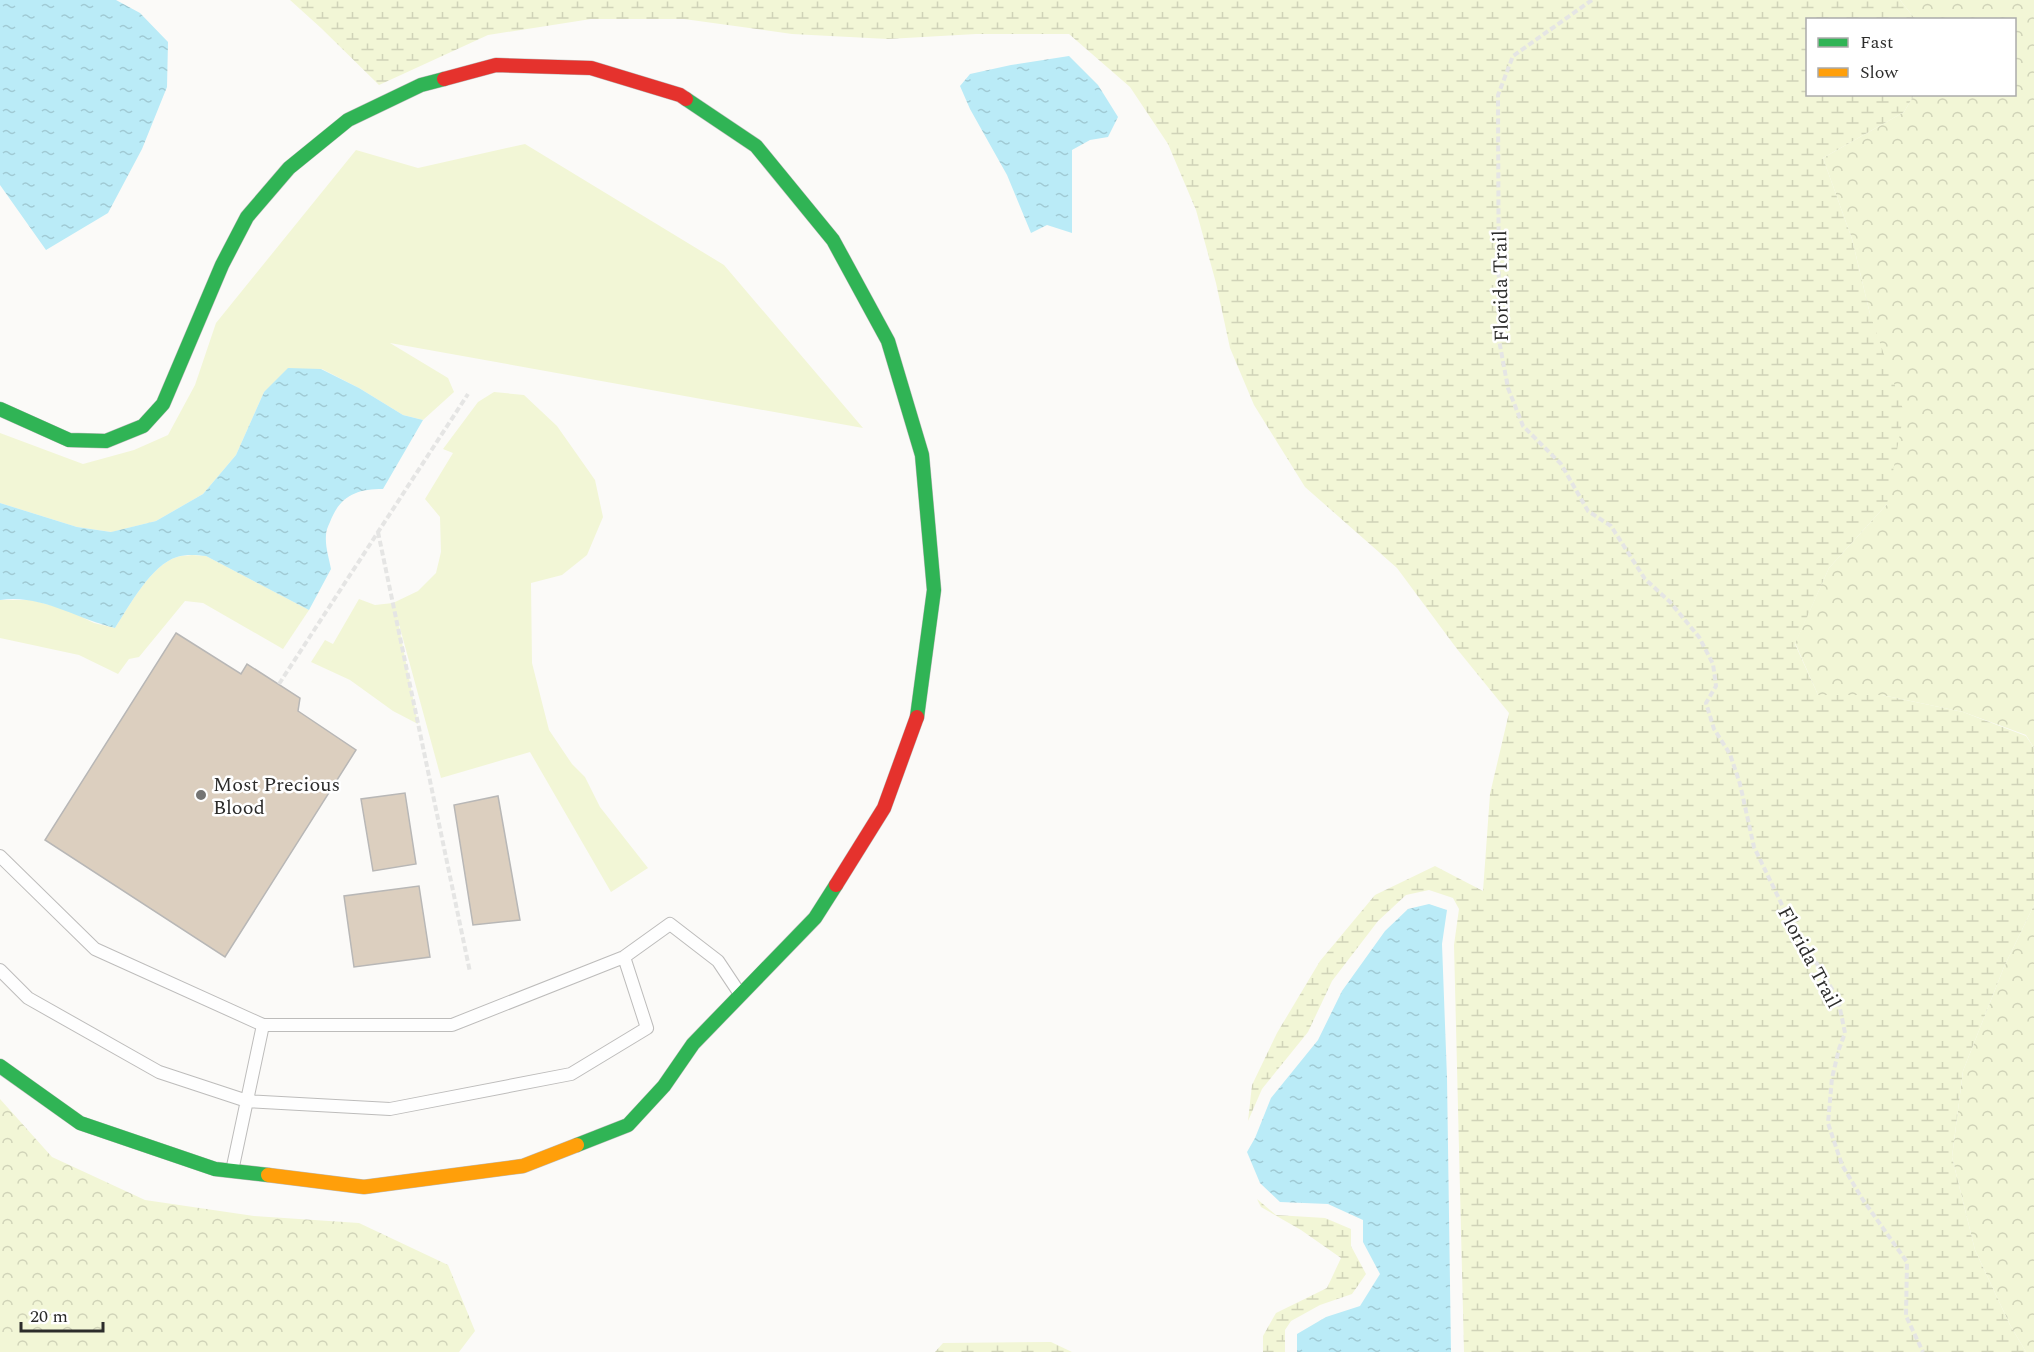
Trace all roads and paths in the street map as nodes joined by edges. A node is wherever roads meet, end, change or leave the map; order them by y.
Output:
1 (1592, 0) edge
2 (468, 394) dead end
3 (0, 409) edge
4 (378, 532) junction
5 (279, 684) dead end
6 (0, 856) edge
7 (624, 957) junction
8 (0, 970) edge
9 (470, 972) dead end
10 (741, 995) junction
11 (263, 1025) junction
12 (0, 1066) edge
13 (247, 1101) junction
14 (232, 1171) junction
15 (1923, 1352) edge

1 - 15 path, Florida Trail
2 - 4 path
3 - 10 street
4 - 5 path
4 - 9 path
6 - 11 lane
7 - 10 lane
7 - 11 lane
7 - 13 lane
8 - 13 lane
10 - 14 street
11 - 13 lane
12 - 14 street
13 - 14 lane

